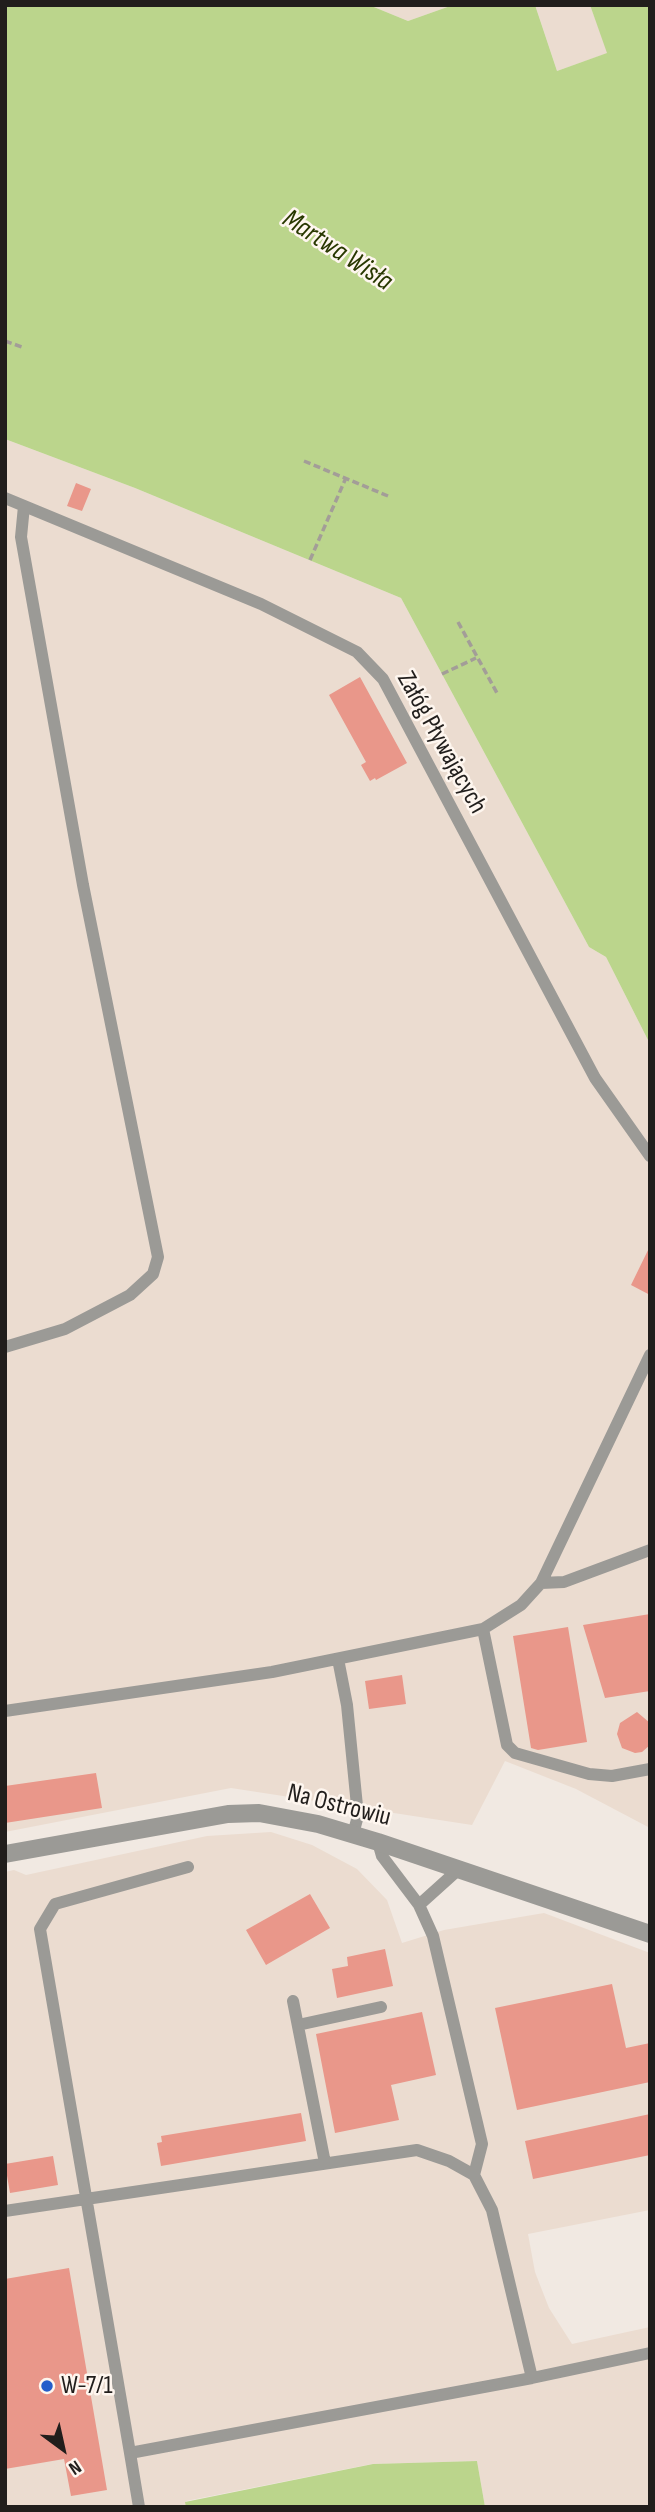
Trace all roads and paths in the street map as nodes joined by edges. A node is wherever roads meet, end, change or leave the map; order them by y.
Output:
1 (5, 341) edge
2 (22, 347) dead end
3 (304, 461) dead end
4 (345, 480) junction
5 (388, 496) dead end
6 (5, 498) edge
7 (24, 506) junction
8 (310, 560) dead end
9 (458, 622) dead end
10 (476, 658) junction
11 (442, 674) dead end
12 (496, 693) dead end
13 (650, 1156) edge
14 (5, 1348) edge
15 (650, 1355) edge
16 (650, 1550) edge
17 (541, 1583) junction
18 (483, 1629) junction
19 (338, 1659) junction
20 (5, 1711) edge
21 (650, 1769) edge
22 (353, 1834) junction
23 (378, 1842) junction
24 (5, 1854) edge
25 (188, 1867) dead end
26 (459, 1869) junction
27 (419, 1905) junction
28 (650, 1934) edge
29 (293, 2001) dead end
30 (382, 2007) dead end
31 (298, 2025) junction
32 (325, 2164) junction
33 (474, 2175) junction
34 (85, 2200) junction
35 (5, 2211) edge
36 (650, 2353) edge
37 (532, 2378) junction
38 (130, 2453) junction
39 (139, 2507) edge

1 - 2 path
3 - 4 path
4 - 5 path
4 - 8 path
6 - 7 lane, Załóg Pływających
7 - 13 lane, Załóg Pływających
7 - 14 lane
9 - 10 path
10 - 11 path
10 - 12 path
15 - 17 lane
16 - 17 lane
17 - 18 lane
18 - 19 lane
18 - 21 lane
19 - 20 lane
19 - 22 lane
22 - 23 street, Na Ostrowiu
22 - 24 street, Na Ostrowiu
23 - 26 street, Na Ostrowiu
23 - 27 lane
25 - 34 lane
26 - 27 lane
26 - 28 street, Na Ostrowiu
27 - 33 lane
29 - 31 lane
30 - 31 lane
31 - 32 lane
32 - 33 lane
32 - 34 lane
33 - 37 lane
34 - 35 lane
34 - 38 lane
36 - 37 lane
37 - 38 lane
38 - 39 lane

